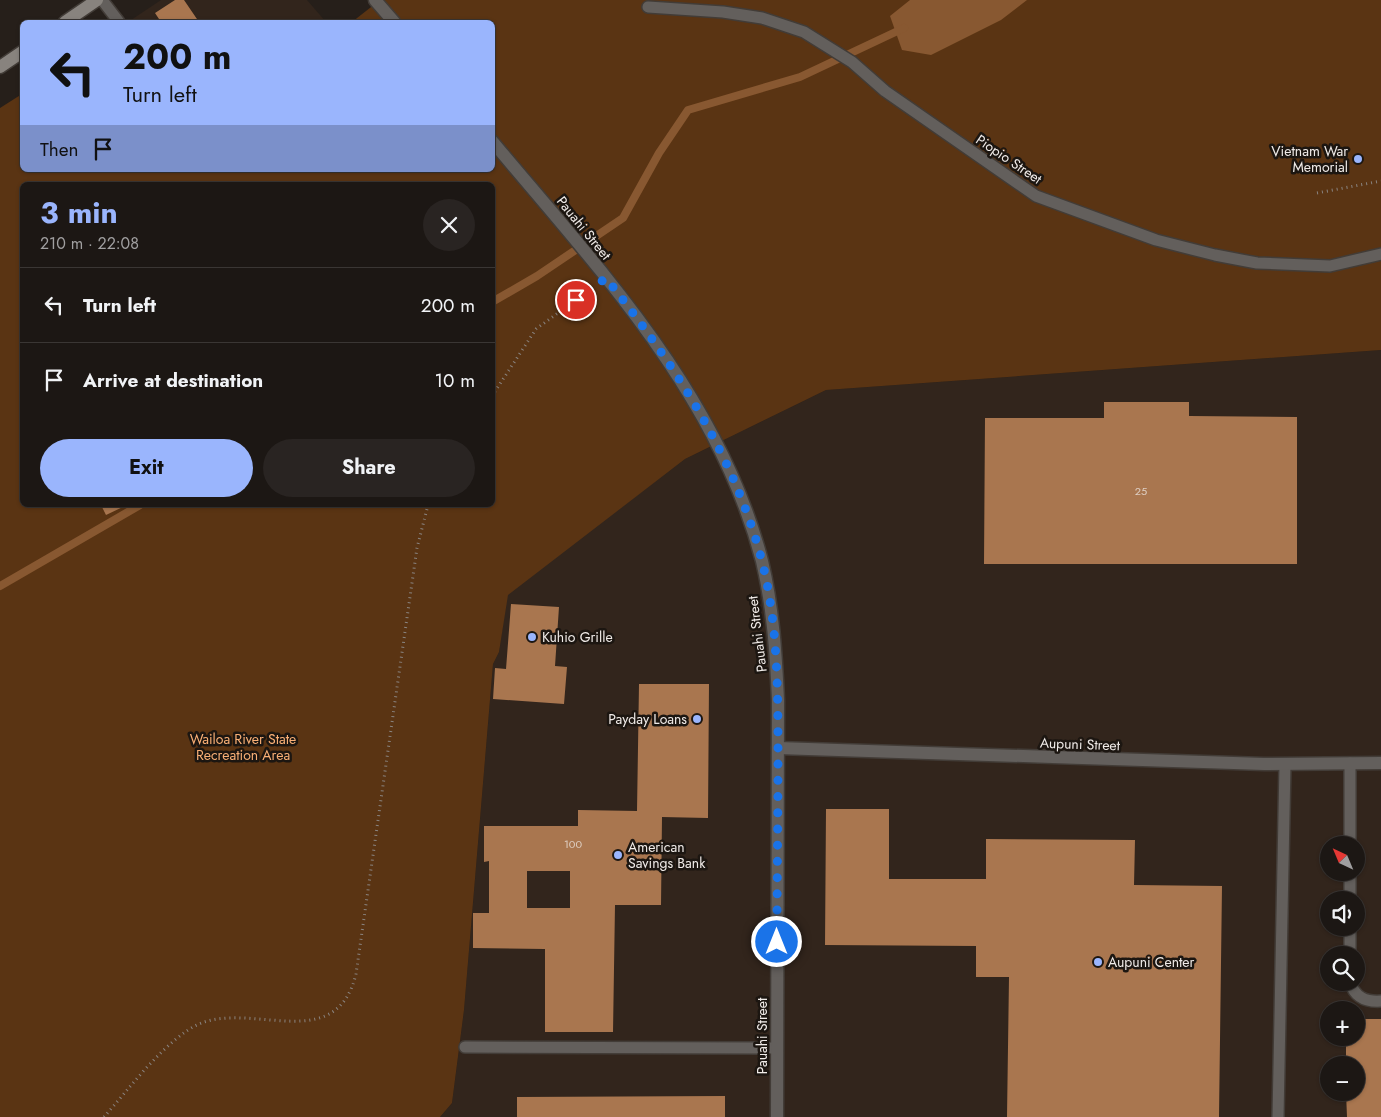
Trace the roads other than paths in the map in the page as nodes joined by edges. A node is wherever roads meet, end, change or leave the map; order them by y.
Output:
1 (97, 0) edge
2 (102, 0) edge
3 (375, 0) edge
4 (648, 7) dead end
5 (67, 20) edge
6 (117, 20) edge
7 (392, 20) edge
8 (20, 53) edge
9 (0, 67) edge
10 (495, 144) edge
11 (1381, 254) edge
12 (778, 748) junction
13 (1350, 763) junction
14 (1381, 763) edge
15 (1285, 764) junction
16 (1350, 836) edge
17 (1354, 991) edge
18 (1381, 1001) edge
19 (465, 1046) dead end
20 (777, 1048) junction
21 (777, 1117) edge
22 (1278, 1117) edge

1 - 5 main road
2 - 6 lane
3 - 7 street
4 - 11 lane, Piopio Street
8 - 9 main road
10 - 12 street, Pauahi Street
12 - 15 street, Aupuni Street
12 - 20 street, Pauahi Street
13 - 14 street, Aupuni Street
13 - 15 street, Aupuni Street
13 - 16 lane
15 - 22 lane
17 - 18 lane
19 - 20 lane
20 - 21 street, Pauahi Street

